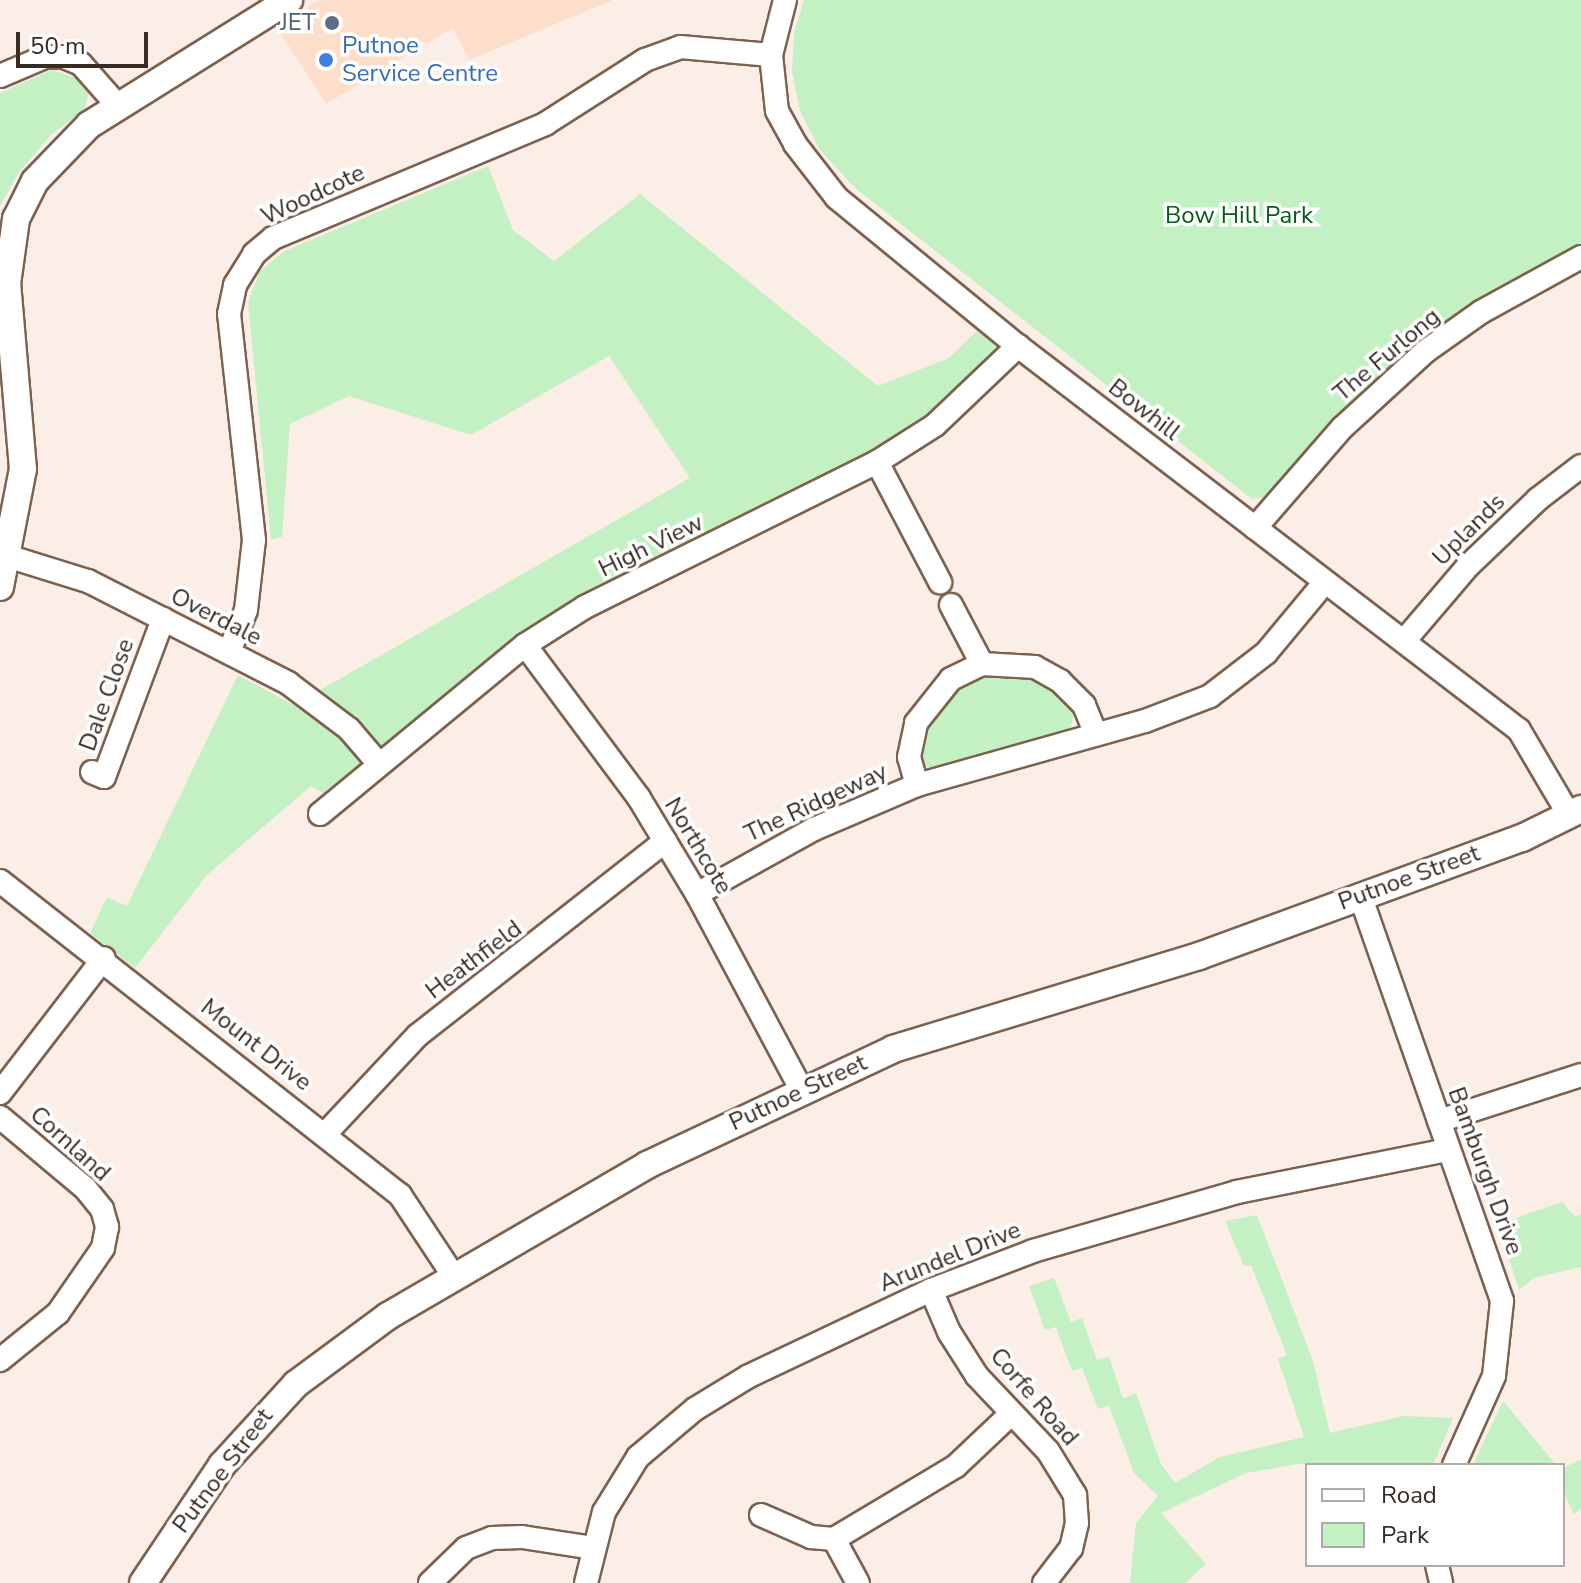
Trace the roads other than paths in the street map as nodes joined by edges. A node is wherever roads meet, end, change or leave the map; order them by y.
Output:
1 (289, 0) edge
2 (785, 0) edge
3 (771, 55) junction
4 (0, 76) edge
5 (118, 106) junction
6 (1581, 257) edge
7 (1018, 346) junction
8 (877, 462) junction
9 (1581, 466) edge
10 (1255, 528) junction
11 (7, 556) junction
12 (940, 582) dead end
13 (1325, 582) junction
14 (0, 587) edge
15 (951, 605) dead end
16 (163, 619) junction
17 (1404, 641) junction
18 (525, 645) junction
19 (229, 652) junction
20 (982, 664) junction
21 (1096, 734) junction
22 (378, 763) junction
23 (92, 772) dead end
24 (917, 785) junction
25 (1575, 812) edge
26 (320, 814) dead end
27 (665, 841) junction
28 (0, 881) edge
29 (697, 894) junction
30 (1360, 895) junction
31 (104, 958) junction
32 (1581, 1075) edge
33 (801, 1089) junction
34 (0, 1093) edge
35 (0, 1117) edge
36 (1439, 1121) junction
37 (326, 1133) junction
38 (1448, 1150) junction
39 (453, 1275) junction
40 (931, 1290) junction
41 (0, 1360) edge
42 (1010, 1415) junction
43 (1455, 1463) edge
44 (761, 1515) dead end
45 (834, 1539) junction
46 (594, 1548) junction
47 (143, 1583) edge
48 (430, 1583) edge
49 (586, 1583) edge
50 (858, 1583) edge
51 (1044, 1583) edge

1 - 5 street
2 - 3 street, Bowhill
3 - 7 street, Bowhill
3 - 19 street, Woodcote
4 - 5 street
5 - 11 street
6 - 10 street, The Furlong
7 - 8 street, High View
7 - 10 street, Bowhill
8 - 12 street
8 - 18 street, High View
9 - 17 street, Uplands
10 - 13 street, Bowhill
11 - 14 street
11 - 16 street, Overdale
13 - 17 street, Bowhill
13 - 21 street, The Ridgeway
15 - 20 street
16 - 19 street, Overdale
16 - 23 street, Dale Close
17 - 25 street, Bowhill
18 - 22 street, High View
18 - 27 street, Northcote
19 - 22 street, Overdale
20 - 21 street
20 - 24 street, The Ridgeway
21 - 24 street, The Ridgeway
22 - 26 street, High View
24 - 29 street, The Ridgeway
25 - 30 street, Putnoe Street
27 - 29 street, Northcote
27 - 37 street, Heathfield
28 - 31 street, Mount Drive
29 - 33 street, Northcote
30 - 33 street, Putnoe Street
30 - 36 street, Bamburgh Drive
31 - 34 street
31 - 37 street, Mount Drive
32 - 36 street
33 - 39 street, Putnoe Street
35 - 41 street, Cornland
36 - 38 street, Bamburgh Drive
37 - 39 street, Mount Drive
38 - 40 street, Arundel Drive
38 - 43 street, Bamburgh Drive
39 - 47 street, Putnoe Street
40 - 42 street, Corfe Road
40 - 46 street, Arundel Drive
42 - 45 street
42 - 51 street, Corfe Road
44 - 45 street
45 - 50 street
46 - 48 street
46 - 49 street, Arundel Drive

